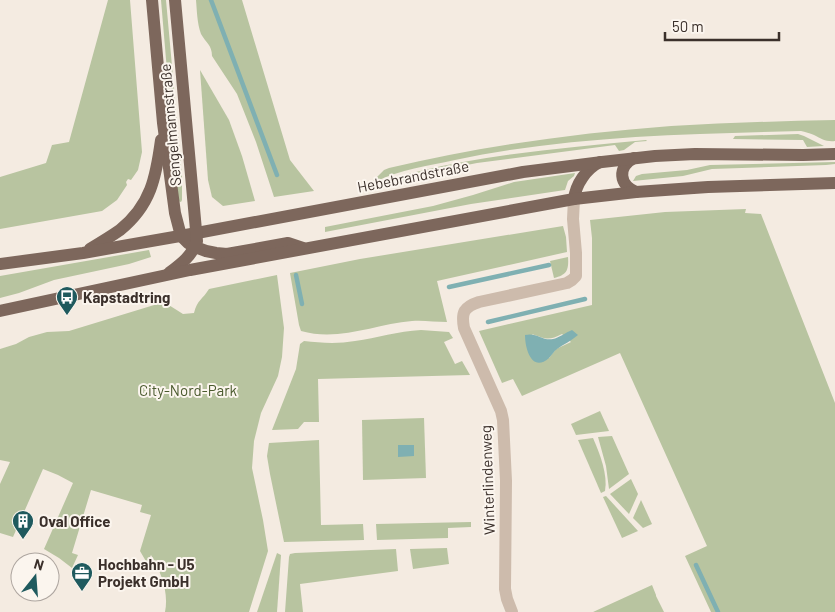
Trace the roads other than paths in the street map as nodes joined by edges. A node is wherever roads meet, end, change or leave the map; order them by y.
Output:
1 (152, 0) edge
2 (175, 0) edge
3 (163, 123) junction
4 (835, 154) edge
5 (634, 158) junction
6 (602, 162) junction
7 (835, 183) edge
8 (636, 192) junction
9 (574, 199) junction
10 (197, 233) junction
11 (181, 236) junction
12 (195, 247) junction
13 (83, 253) junction
14 (227, 258) junction
15 (0, 264) edge
16 (167, 275) junction
17 (0, 311) edge
18 (512, 612) edge

1 - 3 main road, Sengelmannstraße
2 - 10 main road, Sengelmannstraße
3 - 11 main road, Sengelmannstraße
3 - 13 main road, Sengelmannstraße
4 - 5 main road, Hebebrandstraße
5 - 6 main road, Hebebrandstraße
5 - 8 main road
6 - 9 main road
6 - 10 main road, Hebebrandstraße
7 - 8 main road
8 - 9 main road
9 - 14 main road
9 - 18 street, Winterlindenweg
10 - 11 main road, Hebebrandstraße
10 - 12 main road, Sengelmannstraße
11 - 12 main road
11 - 13 main road, Hebebrandstraße
12 - 14 main road
12 - 16 main road
13 - 15 main road, Hebebrandstraße
14 - 16 main road
16 - 17 main road

